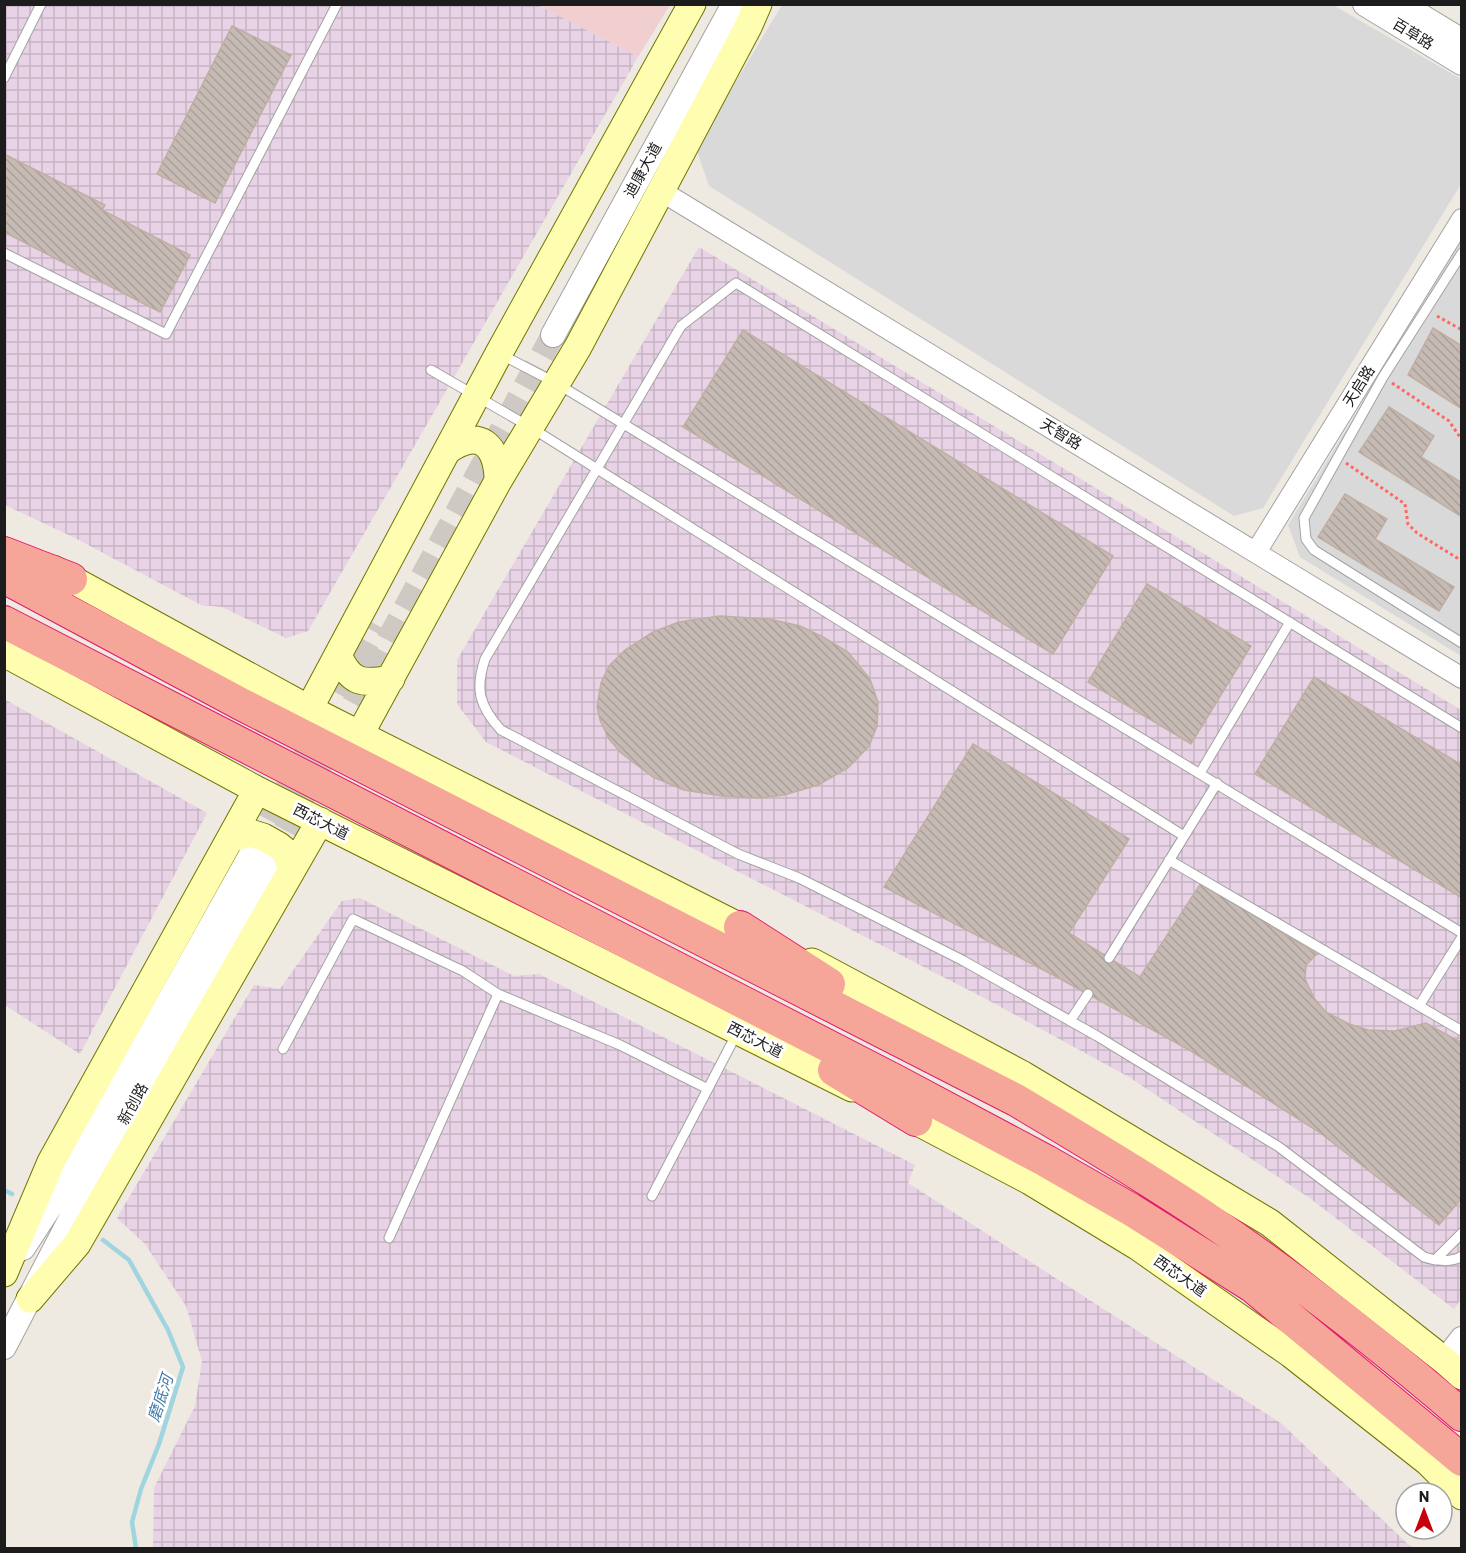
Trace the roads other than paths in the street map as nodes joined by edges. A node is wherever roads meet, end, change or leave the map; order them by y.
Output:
1 (41, 4) edge
2 (337, 4) edge
3 (692, 4) edge
4 (717, 4) edge
5 (734, 4) edge
6 (758, 4) edge
7 (1365, 4) edge
8 (1401, 4) edge
9 (1461, 41) edge
10 (1461, 63) edge
11 (4, 78) edge
12 (661, 191) junction
13 (1461, 219) edge
14 (4, 253) edge
15 (1461, 254) edge
16 (499, 353) junction
17 (431, 370) dead end
18 (556, 383) junction
19 (477, 396) junction
20 (623, 424) junction
21 (530, 427) junction
22 (447, 452) junction
23 (597, 469) junction
24 (498, 481) junction
25 (4, 543) edge
26 (1256, 552) junction
27 (4, 553) edge
28 (4, 577) edge
29 (71, 579) junction
30 (4, 622) edge
31 (1290, 622) junction
32 (1461, 643) edge
33 (4, 653) edge
34 (338, 655) junction
35 (1461, 678) edge
36 (391, 679) junction
37 (309, 708) junction
38 (1461, 728) edge
39 (360, 735) junction
40 (1200, 773) junction
41 (1216, 783) junction
42 (257, 790) junction
43 (320, 821) junction
44 (1184, 836) junction
45 (261, 856) junction
46 (1169, 860) junction
47 (740, 927) junction
48 (1461, 935) edge
49 (627, 942) junction
50 (1109, 958) dead end
51 (498, 994) junction
52 (1088, 994) dead end
53 (1419, 1006) junction
54 (1070, 1021) junction
55 (738, 1031) junction
56 (1461, 1031) edge
57 (283, 1049) dead end
58 (708, 1089) junction
59 (1016, 1100) junction
60 (916, 1120) junction
61 (652, 1196) dead end
62 (1461, 1233) edge
63 (388, 1238) dead end
64 (1461, 1256) edge
65 (1435, 1260) junction
66 (4, 1275) edge
67 (30, 1299) joint
68 (1461, 1339) edge
69 (4, 1347) edge
70 (1453, 1368) edge
71 (1461, 1415) edge
72 (1461, 1460) edge
73 (1461, 1497) edge

1 - 11 lane
2 - 14 lane
3 - 16 main road
4 - 5 street, 迪康大道
6 - 12 main road
7 - 10 street, 百草路
8 - 9 street, 百草路
12 - 18 main road
12 - 26 street, 天智路
13 - 26 street, 天启路
15 - 32 lane
16 - 18 lane
16 - 19 main road
17 - 19 lane
18 - 20 lane
18 - 21 main road
19 - 21 lane
19 - 22 main road
20 - 23 lane
20 - 31 lane
20 - 40 lane
21 - 23 lane
21 - 24 main road
22 - 24 main road
22 - 34 main road
23 - 44 lane
23 - 54 lane
24 - 36 main road
25 - 29 main road
26 - 35 street, 天智路
27 - 29 highway
28 - 59 highway
29 - 37 main road
30 - 49 highway, 西芯大道
31 - 38 lane
31 - 40 lane
33 - 42 main road, 西芯大道
34 - 36 main road
34 - 37 main road
36 - 39 main road
37 - 39 main road
39 - 47 main road
40 - 41 lane
41 - 44 lane
41 - 48 lane
42 - 43 main road, 西芯大道
42 - 45 main road
43 - 45 main road
43 - 55 main road, 西芯大道
44 - 46 lane
45 - 66 main road
45 - 67 main road
46 - 50 lane
46 - 53 lane
47 - 59 highway
47 - 70 main road
48 - 53 lane
49 - 60 highway
49 - 72 highway, 西芯大道
51 - 57 lane
51 - 58 lane
51 - 63 lane
52 - 54 lane
53 - 56 lane
54 - 65 lane
55 - 58 lane
55 - 60 main road, 西芯大道
58 - 61 lane
59 - 71 highway
60 - 73 main road, 西芯大道
62 - 65 lane
64 - 65 lane
67 - 69 street
68 - 70 street

